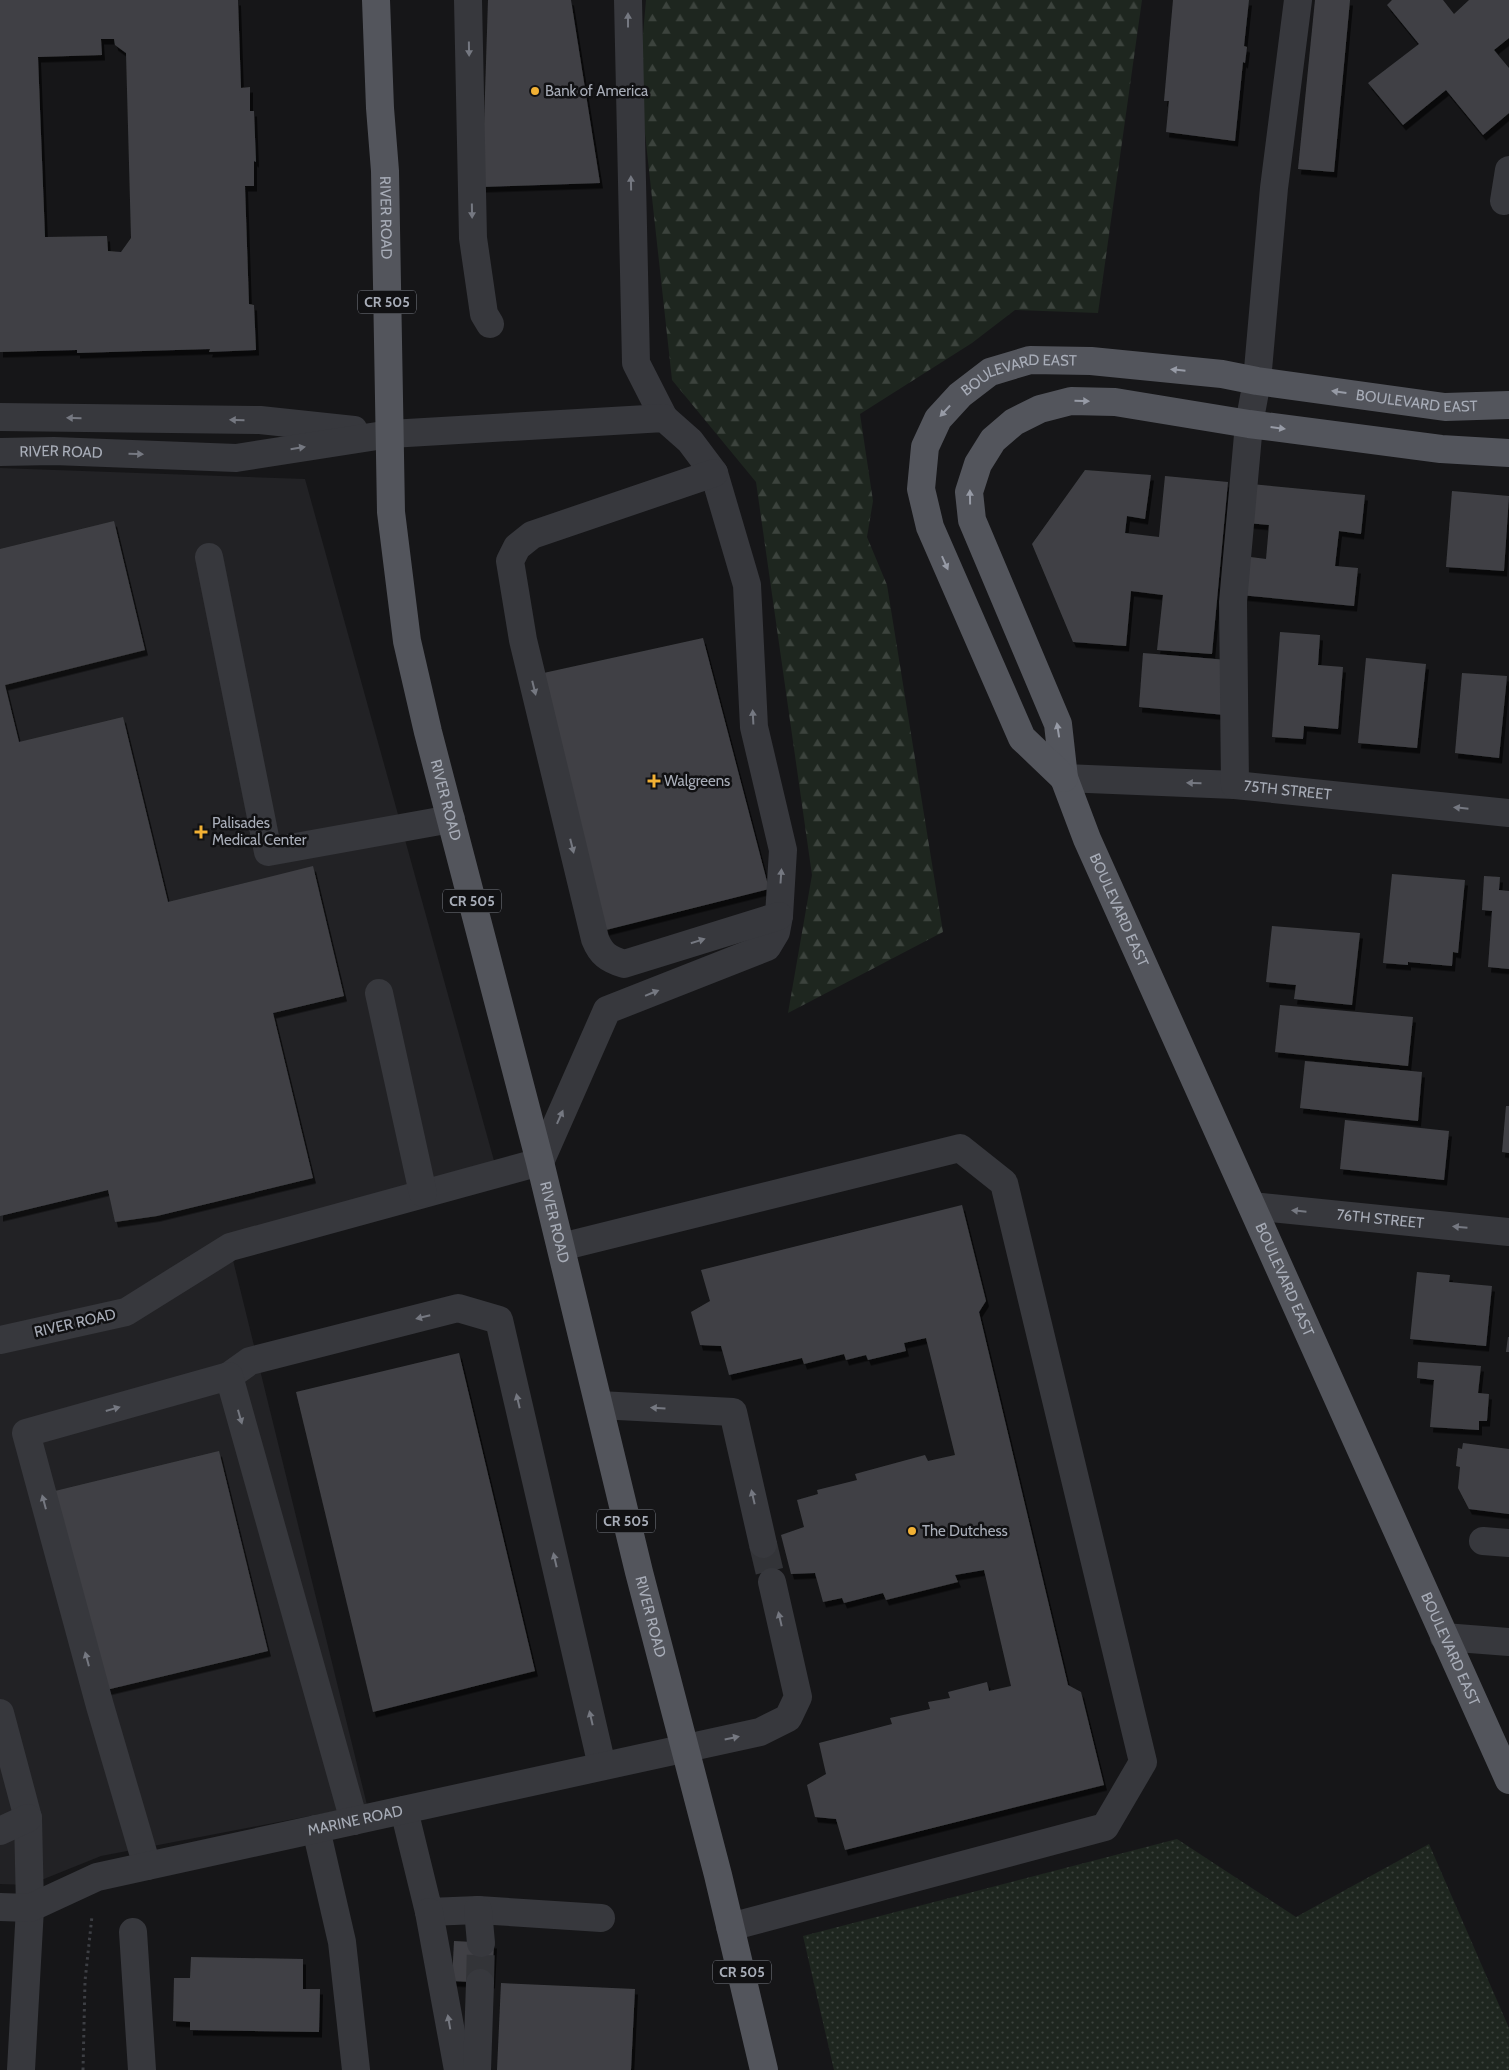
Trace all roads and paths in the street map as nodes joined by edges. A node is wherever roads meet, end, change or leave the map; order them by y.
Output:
1 (376, 0) edge
2 (468, 0) edge
3 (628, 0) edge
4 (1298, 0) edge
5 (1509, 170) edge
6 (1504, 201) dead end
7 (490, 324) dead end
8 (1257, 381) junction
9 (1509, 405) edge
10 (0, 417) edge
11 (664, 418) junction
12 (1248, 424) junction
13 (390, 434) junction
14 (0, 452) edge
15 (1509, 453) edge
16 (714, 473) junction
17 (209, 557) dead end
18 (1064, 778) junction
19 (1235, 785) junction
20 (1509, 813) edge
21 (451, 819) junction
22 (778, 916) junction
23 (379, 993) dead end
24 (540, 1162) junction
25 (423, 1193) junction
26 (1252, 1206) junction
27 (1509, 1232) edge
28 (561, 1247) junction
29 (0, 1340) edge
30 (229, 1376) junction
31 (599, 1405) junction
32 (764, 1544) tunnel mouth
33 (772, 1582) tunnel mouth
34 (1444, 1637) junction
35 (1500, 1641) edge
36 (0, 1713) edge
37 (685, 1748) junction
38 (602, 1766) junction
39 (1509, 1780) edge
40 (404, 1810) junction
41 (0, 1811) edge
42 (28, 1818) junction
43 (354, 1821) junction
44 (316, 1829) junction
45 (0, 1831) edge
46 (147, 1866) junction
47 (97, 1877) junction
48 (0, 1907) edge
49 (30, 1908) junction
50 (478, 1910) junction
51 (429, 1912) junction
52 (601, 1918) dead end
53 (730, 1927) junction
54 (133, 1932) dead end
55 (482, 1943) tunnel mouth
56 (480, 1983) tunnel mouth
57 (22, 2070) edge
58 (83, 2070) edge
59 (142, 2070) edge
60 (356, 2070) edge
61 (458, 2070) edge
62 (477, 2070) edge
63 (764, 2070) edge

1 - 13 main road, RIVER ROAD / CR 505
2 -> 7 street
11 -> 3 street
4 - 8 street
5 - 6 street
9 -> 8 main road, BOULEVARD EAST
8 - 12 street
8 -> 18 main road, BOULEVARD EAST
13 -> 10 street
11 - 13 street
11 - 16 street
12 -> 15 main road, BOULEVARD EAST
18 -> 12 main road, BOULEVARD EAST
12 - 19 street
14 -> 13 street, RIVER ROAD
13 - 21 main road, RIVER ROAD / CR 505
22 -> 16 street
16 -> 22 street
17 - 21 street
19 -> 18 street, 75TH STREET
18 - 26 main road, BOULEVARD EAST
20 -> 19 street, 75TH STREET
21 - 24 main road, RIVER ROAD / CR 505
24 -> 22 street
23 - 25 street
24 - 25 street, RIVER ROAD
24 - 28 main road, RIVER ROAD / CR 505
25 - 29 street, RIVER ROAD
27 -> 26 street, 76TH STREET
26 - 34 main road, BOULEVARD EAST
28 - 31 main road, RIVER ROAD / CR 505
28 - 53 street
38 -> 30 street
30 -> 43 street
46 -> 30 street
32 -> 31 street
31 - 37 main road, RIVER ROAD / CR 505
37 -> 33 street, MARINE ROAD
34 - 35 street
34 - 39 main road, BOULEVARD EAST
36 - 42 street
37 - 38 street, MARINE ROAD
37 - 53 main road, RIVER ROAD / CR 505
38 - 40 street, MARINE ROAD
40 - 43 street, MARINE ROAD
40 - 51 street
41 - 42 street
42 - 45 street
42 - 49 street
43 - 44 street, MARINE ROAD
44 - 46 street, MARINE ROAD
44 - 60 street
46 - 47 street, MARINE ROAD
47 - 49 street, MARINE ROAD
47 - 58 path
48 - 49 street, MARINE ROAD
49 - 57 street
50 - 51 street
50 - 52 street
50 - 55 street
61 -> 51 street
53 - 63 main road, RIVER ROAD / CR 505
54 - 59 street
56 - 62 street

